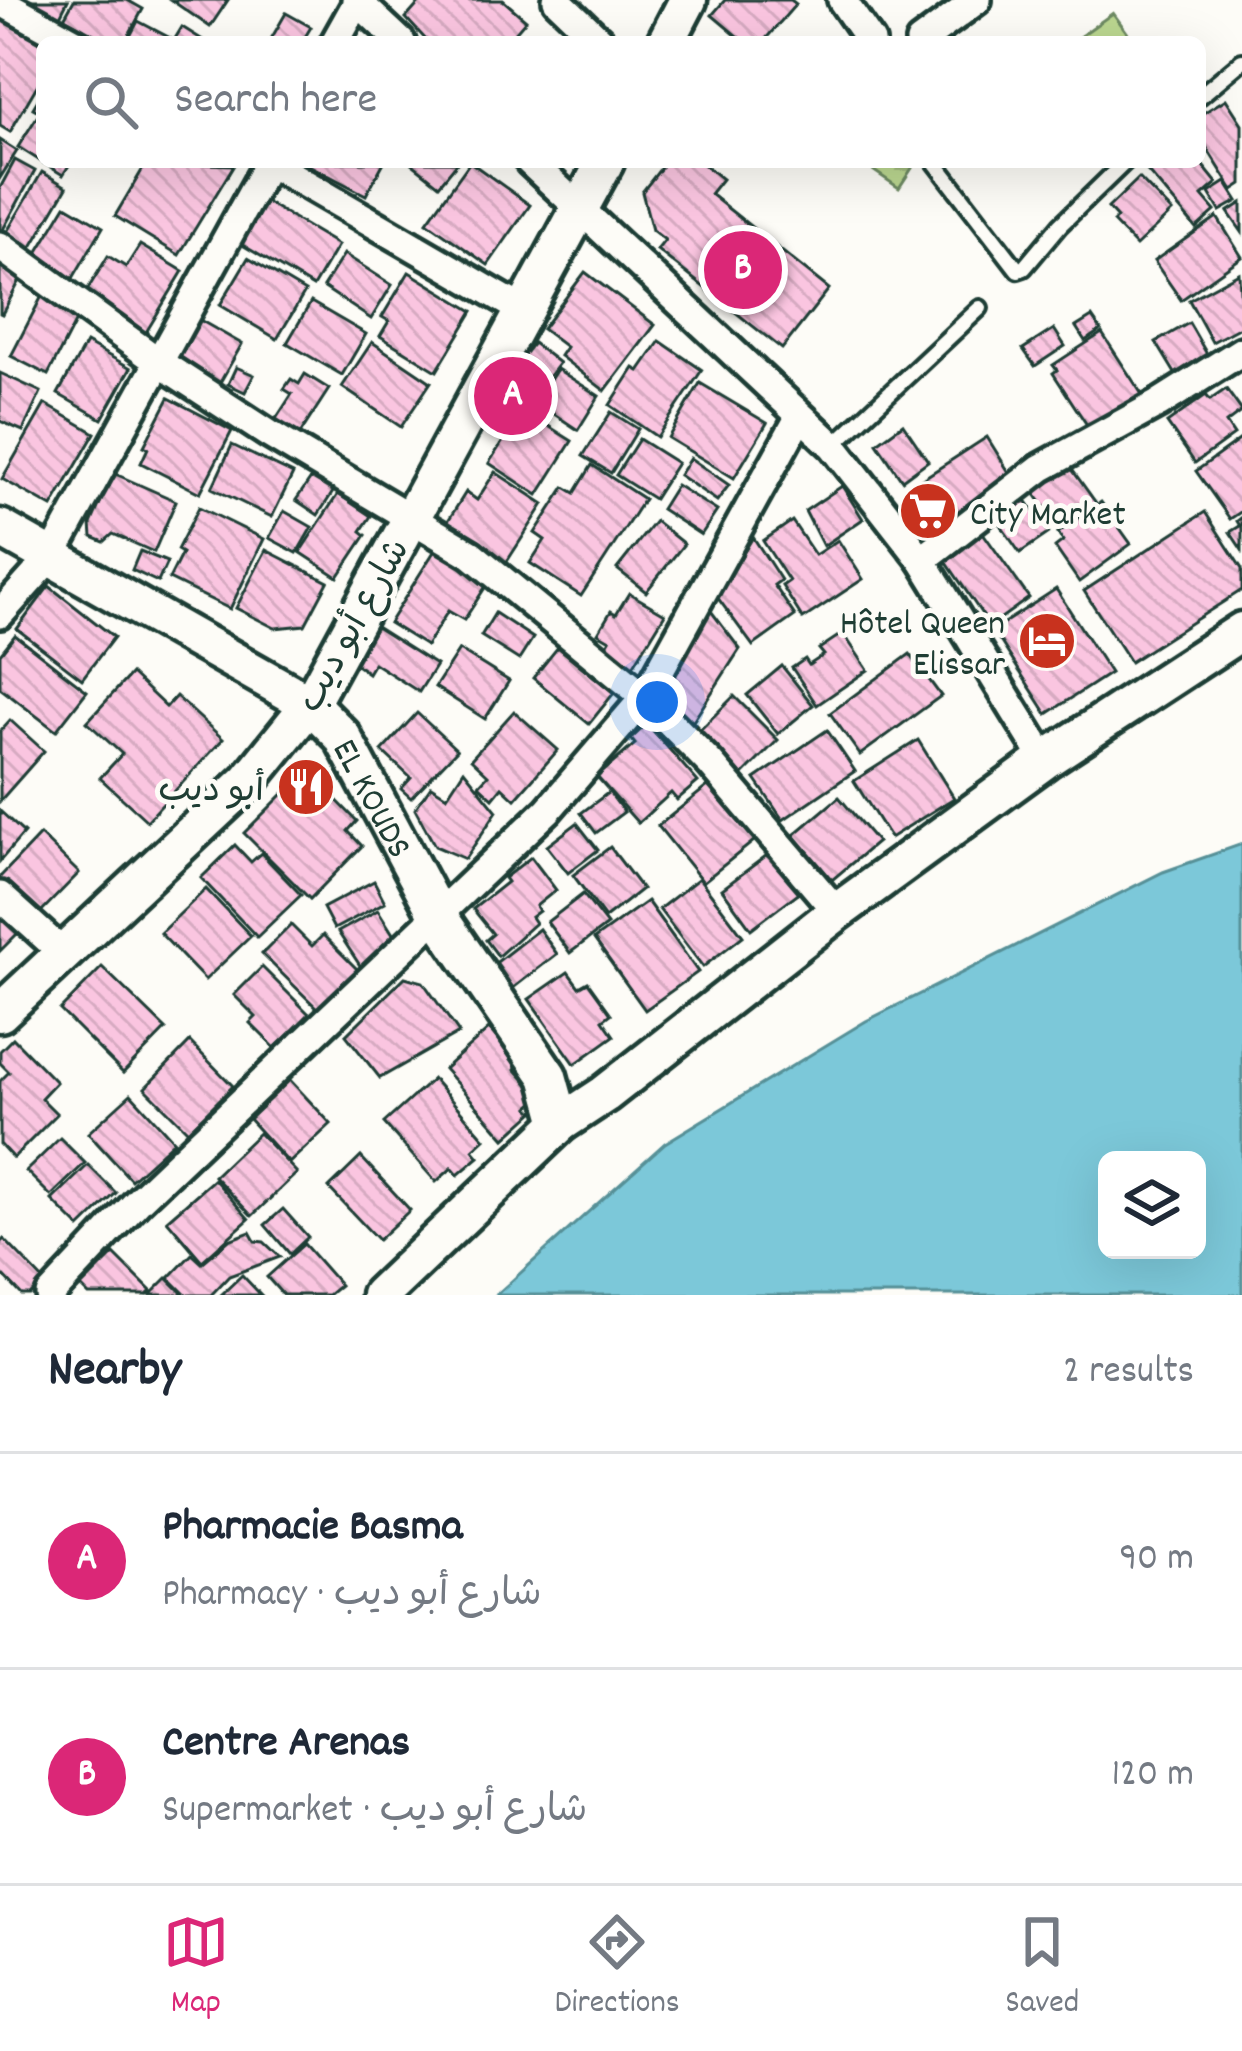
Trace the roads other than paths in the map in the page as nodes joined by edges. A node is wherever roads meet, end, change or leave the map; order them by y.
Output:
1 (557, 0) edge
2 (688, 0) edge
3 (842, 0) edge
4 (976, 0) edge
5 (357, 1) edge
6 (0, 2) edge
7 (63, 36) edge
8 (338, 36) edge
9 (395, 36) edge
10 (596, 36) edge
11 (669, 36) edge
12 (867, 36) edge
13 (928, 36) edge
14 (1242, 61) edge
15 (1206, 91) edge
16 (265, 168) edge
17 (278, 168) edge
18 (536, 168) edge
19 (602, 168) edge
20 (940, 168) edge
21 (1119, 168) edge
22 (581, 210) junction
23 (0, 246) edge
24 (980, 308) dead end
25 (526, 312) junction
26 (1242, 351) edge
27 (160, 363) junction
28 (800, 416) junction
29 (833, 446) junction
30 (411, 517) junction
31 (0, 527) edge
32 (52, 556) junction
33 (922, 560) junction
34 (0, 614) edge
35 (1242, 631) edge
36 (646, 698) junction
37 (310, 704) junction
38 (1045, 760) junction
39 (0, 896) edge
40 (837, 912) junction
41 (436, 914) junction
42 (62, 952) junction
43 (0, 1013) edge
44 (548, 1076) junction
45 (604, 1094) junction
46 (561, 1123) junction
47 (50, 1295) edge
48 (380, 1295) edge

1 - 10 street
2 - 11 main road
3 - 12 street
4 - 13 street
5 - 8 street
5 - 9 street
6 - 7 street
14 - 15 lane
16 - 27 street
17 - 25 street
18 - 22 street
19 - 22 main road, شارع أبو ديب
20 - 21 lane
22 - 25 main road, شارع أبو ديب
22 - 28 street
23 - 27 street
24 - 29 lane
25 - 30 main road, شارع أبو ديب
26 - 33 street
27 - 30 street
27 - 32 street
28 - 29 street
28 - 36 street
29 - 33 street
30 - 36 street
30 - 37 main road, شارع أبو ديب
31 - 32 main road, EL KOUDS
32 - 34 street
32 - 37 main road, EL KOUDS
33 - 38 street
35 - 38 main road
36 - 40 street
36 - 41 street
37 - 41 main road, EL KOUDS
37 - 42 main road, شارع أبو ديب
38 - 40 main road
39 - 42 street
40 - 45 main road
41 - 44 main road, EL KOUDS
41 - 47 street
42 - 43 main road, شارع أبو ديب
44 - 45 main road
44 - 46 main road, EL KOUDS
45 - 46 main road
46 - 48 main road

